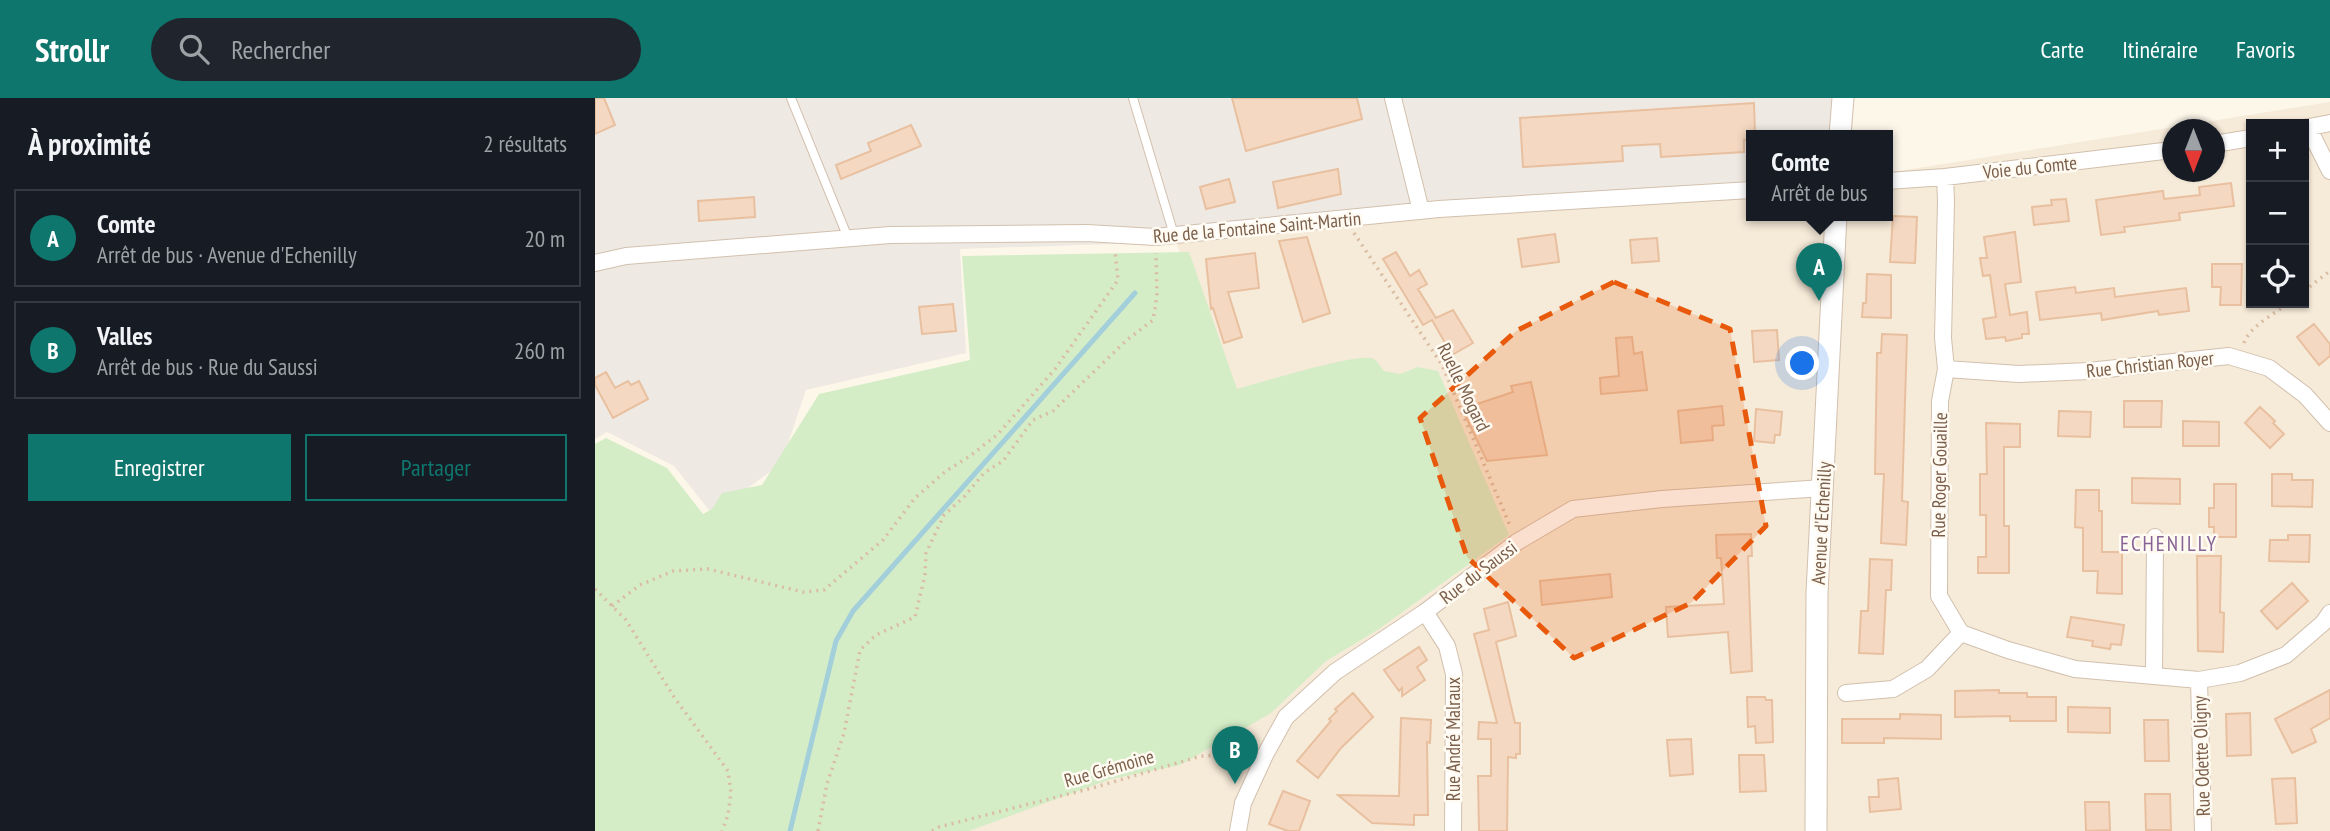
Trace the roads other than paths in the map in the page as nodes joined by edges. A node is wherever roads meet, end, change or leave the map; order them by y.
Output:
1 (791, 98) edge
2 (1133, 98) edge
3 (1394, 98) edge
4 (1843, 98) edge
5 (2330, 123) edge
6 (2309, 127) edge
7 (1840, 130) edge
8 (2309, 133) edge
9 (2246, 139) edge
10 (2225, 142) edge
11 (2162, 151) edge
12 (2330, 171) edge
13 (1945, 177) junction
14 (1893, 181) edge
15 (1746, 190) edge
16 (1421, 211) junction
17 (1836, 221) edge
18 (1174, 235) junction
19 (848, 238) junction
20 (595, 263) edge
21 (1946, 369) junction
22 (2330, 423) edge
23 (1823, 488) junction
24 (2155, 537) dead end
25 (1425, 612) junction
26 (2330, 613) edge
27 (1961, 633) junction
28 (2154, 676) junction
29 (2199, 680) junction
30 (1846, 693) dead end
31 (1238, 831) edge
32 (1453, 831) edge
33 (1816, 831) edge
34 (2203, 831) edge

1 - 19 lane
2 - 18 lane
3 - 16 street
4 - 7 street
5 - 6 street
8 - 12 street
9 - 10 street
11 - 13 street, Voie du Comte
13 - 14 street, Voie du Comte
13 - 21 street, Rue Roger Gouaille
15 - 16 street, Rue de la Fontaine Saint-Martin
16 - 18 street, Rue de la Fontaine Saint-Martin
17 - 23 street, Avenue d'Echenilly
18 - 19 street, Rue de la Fontaine Saint-Martin
19 - 20 street, Rue de la Fontaine Saint-Martin
21 - 22 street, Rue Christian Royer
21 - 27 street, Rue Roger Gouaille
23 - 25 street, Rue du Saussi
23 - 33 street, Avenue d'Echenilly
24 - 28 street
25 - 31 street, Rue du Saussi
25 - 32 street, Rue André Malraux
26 - 29 street
27 - 28 street
27 - 30 street
28 - 29 street
29 - 34 street, Rue Odette Oligny

